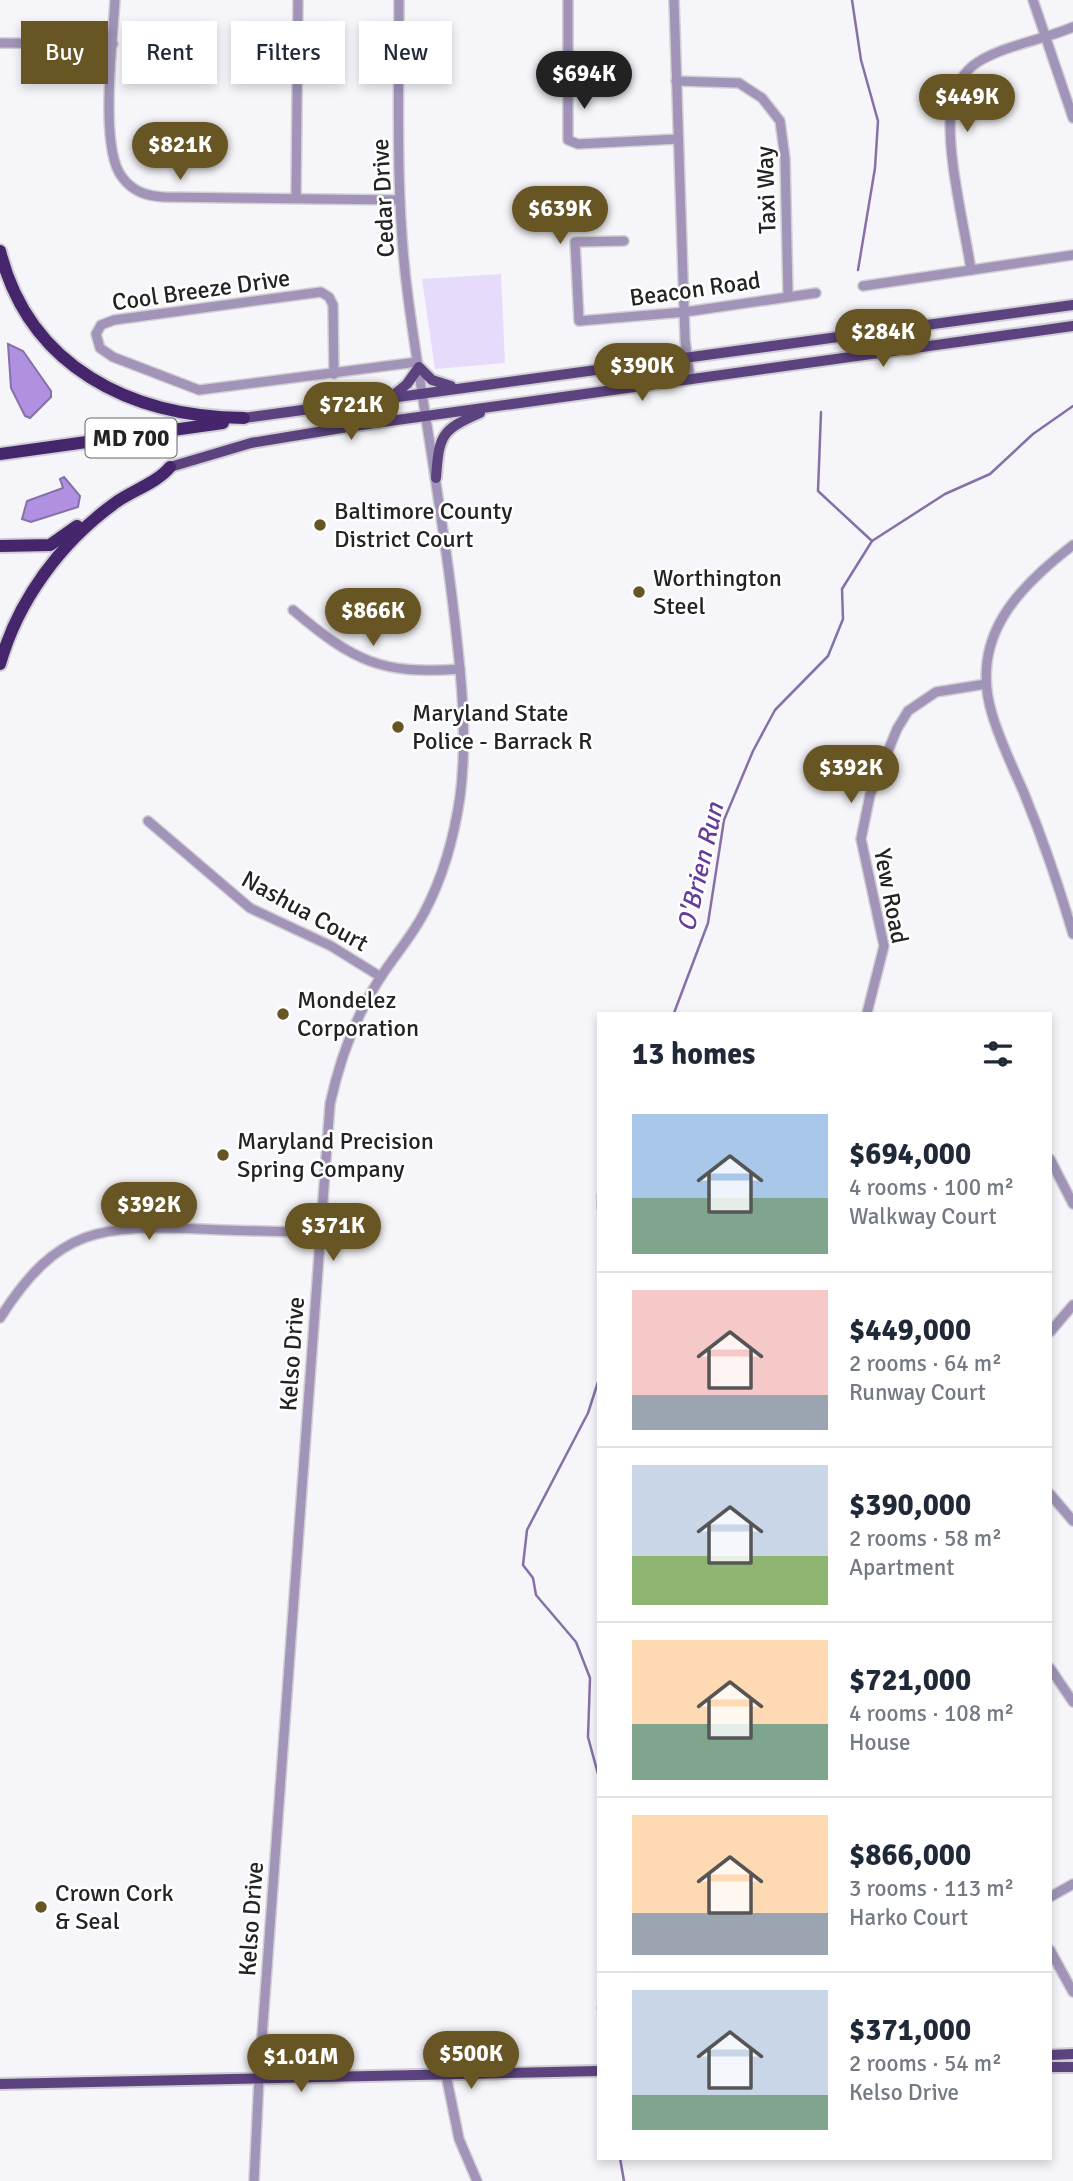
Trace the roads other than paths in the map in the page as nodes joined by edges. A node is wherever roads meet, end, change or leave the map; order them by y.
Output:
1 (115, 0) edge
2 (298, 0) edge
3 (399, 0) edge
4 (568, 0) edge
5 (674, 0) edge
6 (1033, 0) edge
7 (1073, 27) edge
8 (1046, 38) junction
9 (0, 44) edge
10 (113, 44) junction
11 (676, 81) junction
12 (1073, 118) edge
13 (678, 139) junction
14 (296, 198) junction
15 (400, 200) junction
16 (624, 241) dead end
17 (0, 251) edge
18 (1073, 255) edge
19 (971, 270) junction
20 (863, 286) dead end
21 (816, 293) dead end
22 (788, 295) junction
23 (1073, 305) edge
24 (685, 312) junction
25 (1073, 326) edge
26 (687, 356) junction
27 (418, 365) junction
28 (334, 374) junction
29 (690, 380) junction
30 (462, 388) junction
31 (422, 393) junction
32 (390, 398) junction
33 (492, 408) junction
34 (426, 416) junction
35 (244, 418) junction
36 (0, 454) edge
37 (170, 467) junction
38 (436, 478) junction
39 (1073, 545) edge
40 (0, 546) edge
41 (293, 610) dead end
42 (0, 664) edge
43 (460, 669) junction
44 (986, 684) junction
45 (148, 821) dead end
46 (1073, 934) edge
47 (381, 977) junction
48 (867, 1012) edge
49 (1052, 1162) edge
50 (1073, 1204) edge
51 (320, 1233) junction
52 (1073, 1305) edge
53 (0, 1318) edge
54 (1052, 1330) edge
55 (1052, 1496) edge
56 (1073, 1521) edge
57 (1052, 1671) edge
58 (1072, 1698) edge
59 (1073, 1884) edge
60 (1052, 1896) edge
61 (1052, 1954) edge
62 (1073, 1992) edge
63 (1073, 2054) edge
64 (1052, 2055) edge
65 (1052, 2067) edge
66 (1073, 2067) edge
67 (597, 2071) edge
68 (446, 2076) junction
69 (259, 2078) junction
70 (0, 2084) edge
71 (254, 2181) edge
72 (477, 2181) edge

1 - 10 street
2 - 14 street
3 - 15 street, Cedar Drive
4 - 13 street
5 - 11 street
6 - 8 street
7 - 8 street
8 - 12 street
8 - 19 street
9 - 10 street
10 - 14 street
11 - 13 street
11 - 22 street, Taxi Way
13 - 24 street
14 - 15 street
15 - 27 street, Cedar Drive
16 - 24 street, Beacon Road
17 - 35 highway
18 - 19 street
19 - 20 street
21 - 22 street, Beacon Road
22 - 24 street, Beacon Road
23 - 26 main road, MD 700
24 - 26 street
25 - 29 main road, MD 700
26 - 29 street
26 - 30 main road, MD 700
27 - 28 street, Cool Breeze Drive
27 - 30 main road
27 - 31 street, Cedar Drive
27 - 32 main road
28 - 28 street, Cool Breeze Drive
29 - 33 main road, MD 700
30 - 31 main road, MD 700
31 - 32 main road, MD 700
31 - 34 street, Kelso Drive
32 - 35 main road, MD 700
33 - 34 main road, MD 700
33 - 38 main road
34 - 37 main road, MD 700
34 - 38 street, Kelso Drive
35 - 36 highway, MD 700
37 - 40 highway, MD 700
37 - 42 highway
38 - 43 street, Kelso Drive
39 - 44 street
41 - 43 street
43 - 47 street, Kelso Drive
44 - 46 street
44 - 48 street, Yew Road
45 - 47 street, Nashua Court
47 - 51 street, Kelso Drive
49 - 50 street
51 - 53 street
51 - 69 street, Kelso Drive
52 - 54 street
55 - 56 street
57 - 58 street
59 - 60 street
61 - 62 street
63 - 64 main road
65 - 66 main road
67 - 68 main road
68 - 69 main road
68 - 72 street
69 - 70 main road
69 - 71 street, Kelso Drive

